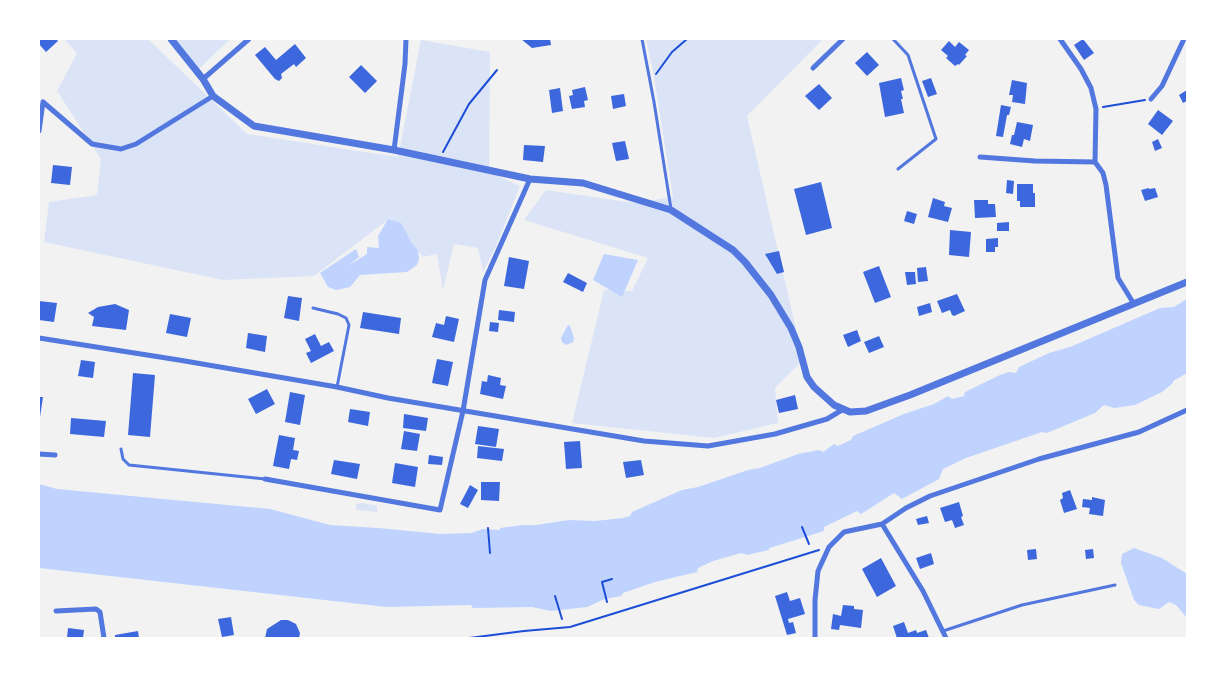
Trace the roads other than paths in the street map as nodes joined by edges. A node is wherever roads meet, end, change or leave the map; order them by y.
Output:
1 (171, 39) edge
2 (249, 39) edge
3 (406, 39) edge
4 (642, 39) edge
5 (843, 39) edge
6 (893, 39) edge
7 (1060, 39) edge
8 (1184, 39) edge
9 (813, 68) dead end
10 (203, 79) junction
11 (213, 96) junction
12 (1151, 99) road end
13 (41, 103) edge
14 (39, 131) edge
15 (394, 150) junction
16 (980, 157) dead end
17 (1096, 162) junction
18 (898, 169) dead end
19 (530, 179) junction
20 (671, 210) junction
21 (1187, 282) edge
22 (1134, 304) junction
23 (313, 308) dead end
24 (39, 338) edge
25 (337, 387) junction
26 (842, 410) junction
27 (463, 411) junction
28 (1186, 413) edge
29 (121, 449) dead end
30 (39, 454) edge
31 (54, 455) dead end
32 (265, 479) joint
33 (882, 524) junction
34 (1115, 585) dead end
35 (56, 611) dead end
36 (943, 631) junction
37 (104, 638) edge
38 (815, 638) edge
39 (946, 638) edge

1 - 10 street
2 - 10 street
3 - 15 street
4 - 20 lane
5 - 9 street
6 - 18 lane
7 - 17 street
8 - 12 street
10 - 11 street
11 - 13 street
11 - 15 street
13 - 14 street
15 - 19 street
16 - 17 street
17 - 22 street
19 - 20 street
19 - 27 street
20 - 26 street
21 - 22 street
22 - 26 street
23 - 25 lane
24 - 25 street
25 - 27 street
26 - 27 street
27 - 32 street
28 - 33 street
29 - 32 lane
30 - 31 street
33 - 36 street
33 - 38 street
34 - 36 lane
35 - 37 street
36 - 39 street

